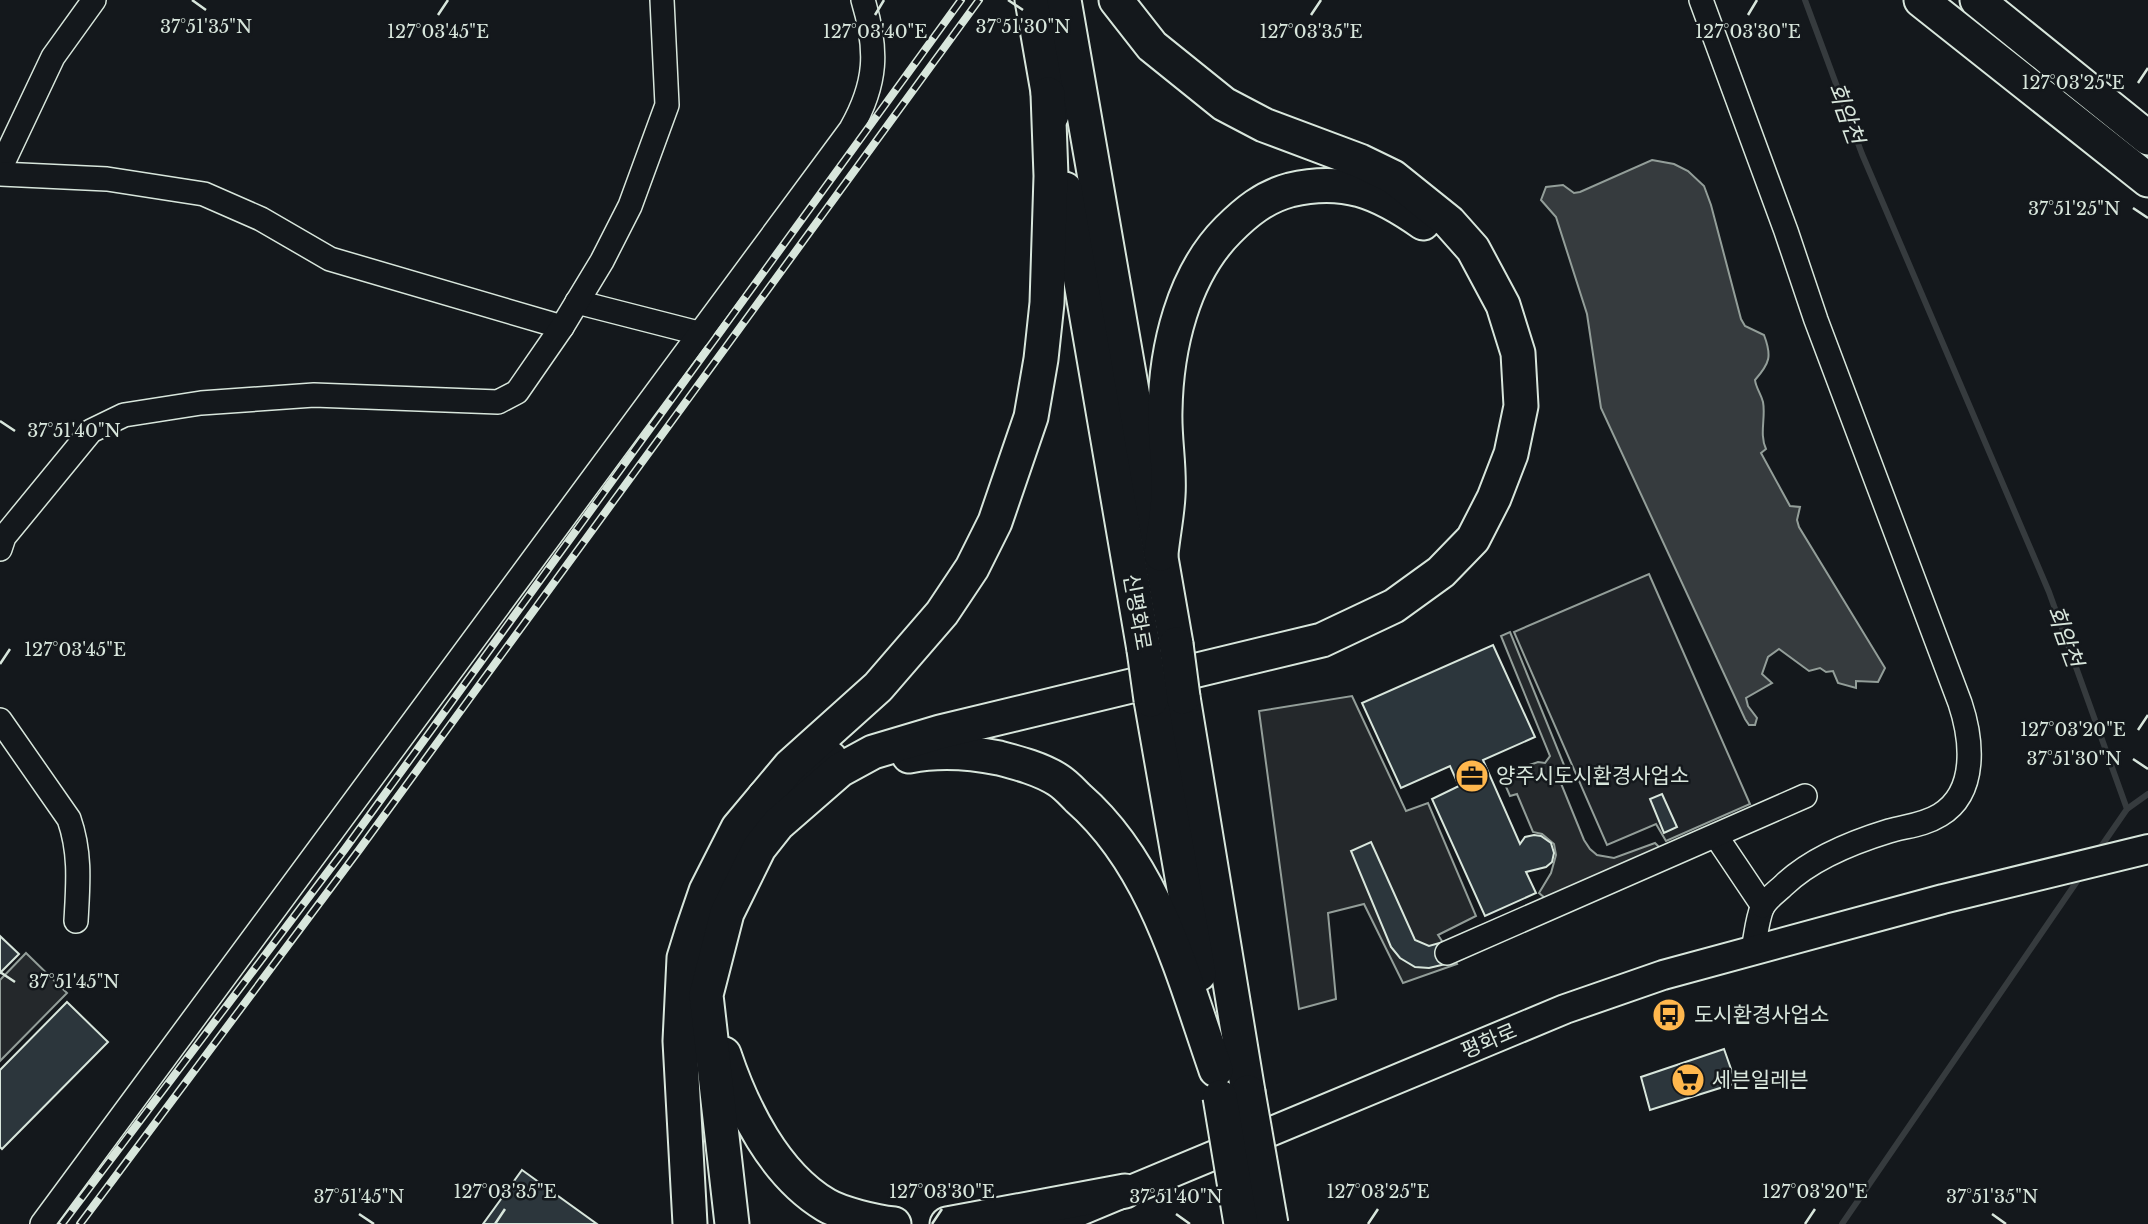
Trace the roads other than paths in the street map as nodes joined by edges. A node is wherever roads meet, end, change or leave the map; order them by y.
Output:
1 (94, 0) edge
2 (662, 0) edge
3 (863, 0) edge
4 (1032, 0) edge
5 (1064, 0) edge
6 (1116, 0) edge
7 (1701, 0) edge
8 (1921, 0) edge
9 (1977, 0) edge
10 (1048, 93) junction
11 (2148, 138) edge
12 (0, 171) edge
13 (2148, 180) edge
14 (576, 302) junction
15 (562, 327) junction
16 (702, 334) junction
17 (0, 549) edge
18 (1161, 554) junction
19 (1160, 647) junction
20 (0, 720) edge
21 (812, 793) junction
22 (1805, 796) dead end
23 (764, 797) junction
24 (1716, 836) junction
25 (2148, 849) edge
26 (1763, 906) junction
27 (76, 921) dead end
28 (1753, 949) junction
29 (1447, 953) dead end
30 (706, 995) junction
31 (1228, 1087) junction
32 (1125, 1191) junction
33 (43, 1224) edge
34 (690, 1224) edge
35 (732, 1224) edge
36 (894, 1224) edge
37 (947, 1224) edge
38 (1049, 1224) edge
39 (1241, 1224) edge
40 (1271, 1224) edge

1 - 12 street
2 - 14 street
3 - 16 street
4 - 10 highway, 신평화로
5 - 18 highway, 신평화로
6 - 21 highway
7 - 26 street
8 - 13 highway
9 - 11 highway
10 - 19 highway, 신평화로
10 - 23 highway
12 - 15 street
14 - 15 street
14 - 16 street
15 - 17 street
16 - 33 street
18 - 19 highway, 신평화로
18 - 23 highway
19 - 31 highway, 신평화로, bridge
20 - 27 street
21 - 30 highway
21 - 31 highway
22 - 24 street
23 - 34 highway
24 - 26 street
24 - 29 street
25 - 28 main road, 평화로
26 - 28 street
28 - 32 main road, 평화로
30 - 35 highway
30 - 36 highway
31 - 39 highway, 신평화로, bridge
31 - 40 highway, 신평화로, bridge
32 - 37 highway
32 - 38 main road, 평화로

